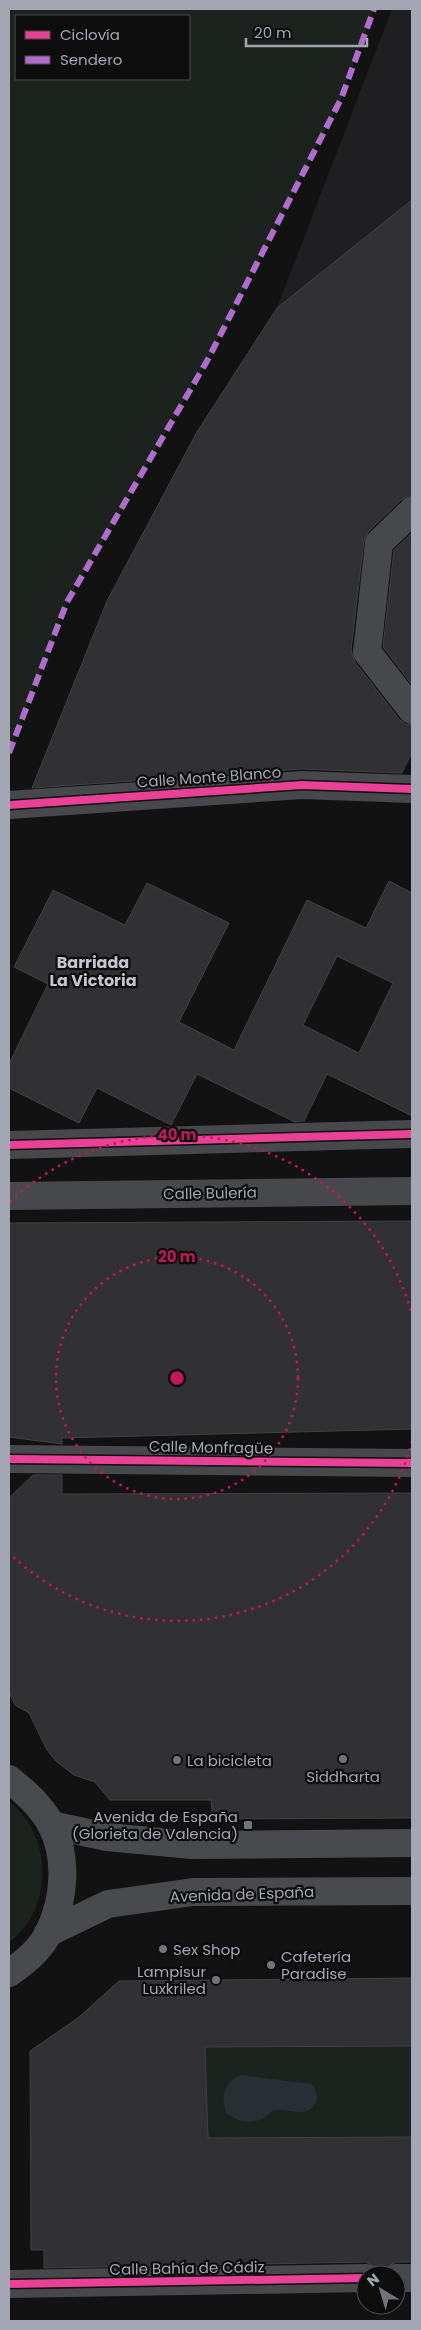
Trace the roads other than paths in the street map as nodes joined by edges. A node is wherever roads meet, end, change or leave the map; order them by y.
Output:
1 (412, 512) edge
2 (412, 710) edge
3 (412, 789) edge
4 (9, 805) edge
5 (412, 1134) edge
6 (9, 1145) edge
7 (412, 1191) edge
8 (9, 1196) edge
9 (9, 1459) edge
10 (412, 1463) edge
11 (9, 1779) edge
12 (51, 1825) junction
13 (412, 1843) edge
14 (412, 1891) edge
15 (48, 1933) junction
16 (9, 1973) edge
17 (356, 2278) edge
18 (9, 2284) edge

1 - 2 street
3 - 4 street, Calle Monte Blanco
5 - 6 street
7 - 8 street, Calle Bulería
9 - 10 street, Calle Monfragüe
11 - 12 main road
12 - 13 main road
12 - 15 main road
14 - 15 main road, Avenida de España
15 - 16 main road
17 - 18 street, Calle Bahía de Cádiz

